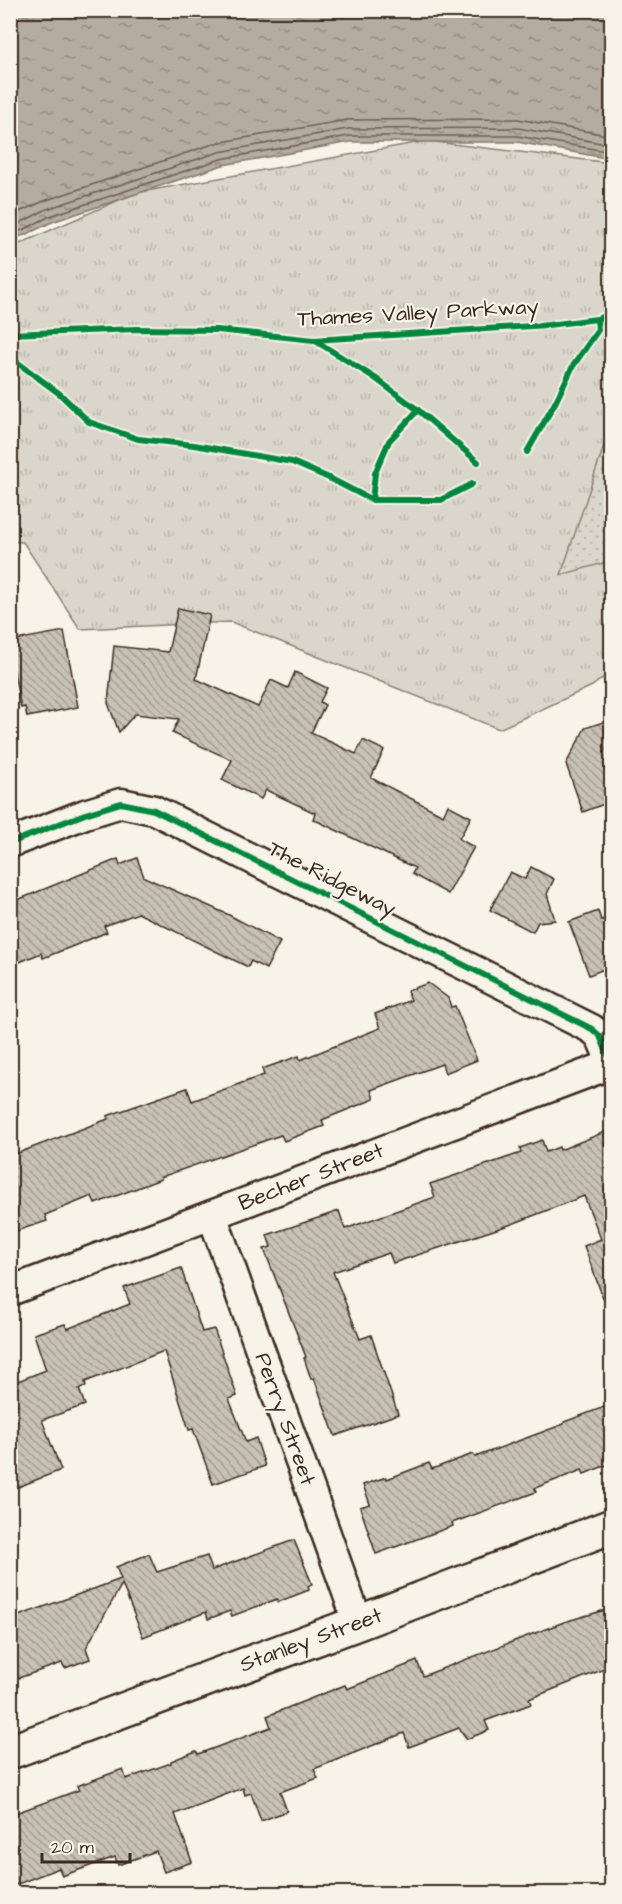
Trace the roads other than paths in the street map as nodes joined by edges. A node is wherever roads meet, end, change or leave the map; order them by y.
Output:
1 (10, 843) edge
2 (612, 1064) edge
3 (212, 1215) junction
4 (10, 1291) edge
5 (612, 1526) edge
6 (358, 1623) junction
7 (10, 1752) edge

1 - 2 street, The Ridgeway
2 - 3 street, Becher Street
3 - 4 street, Becher Street
3 - 6 street, Perry Street
5 - 6 main road, Stanley Street
6 - 7 main road, Stanley Street

